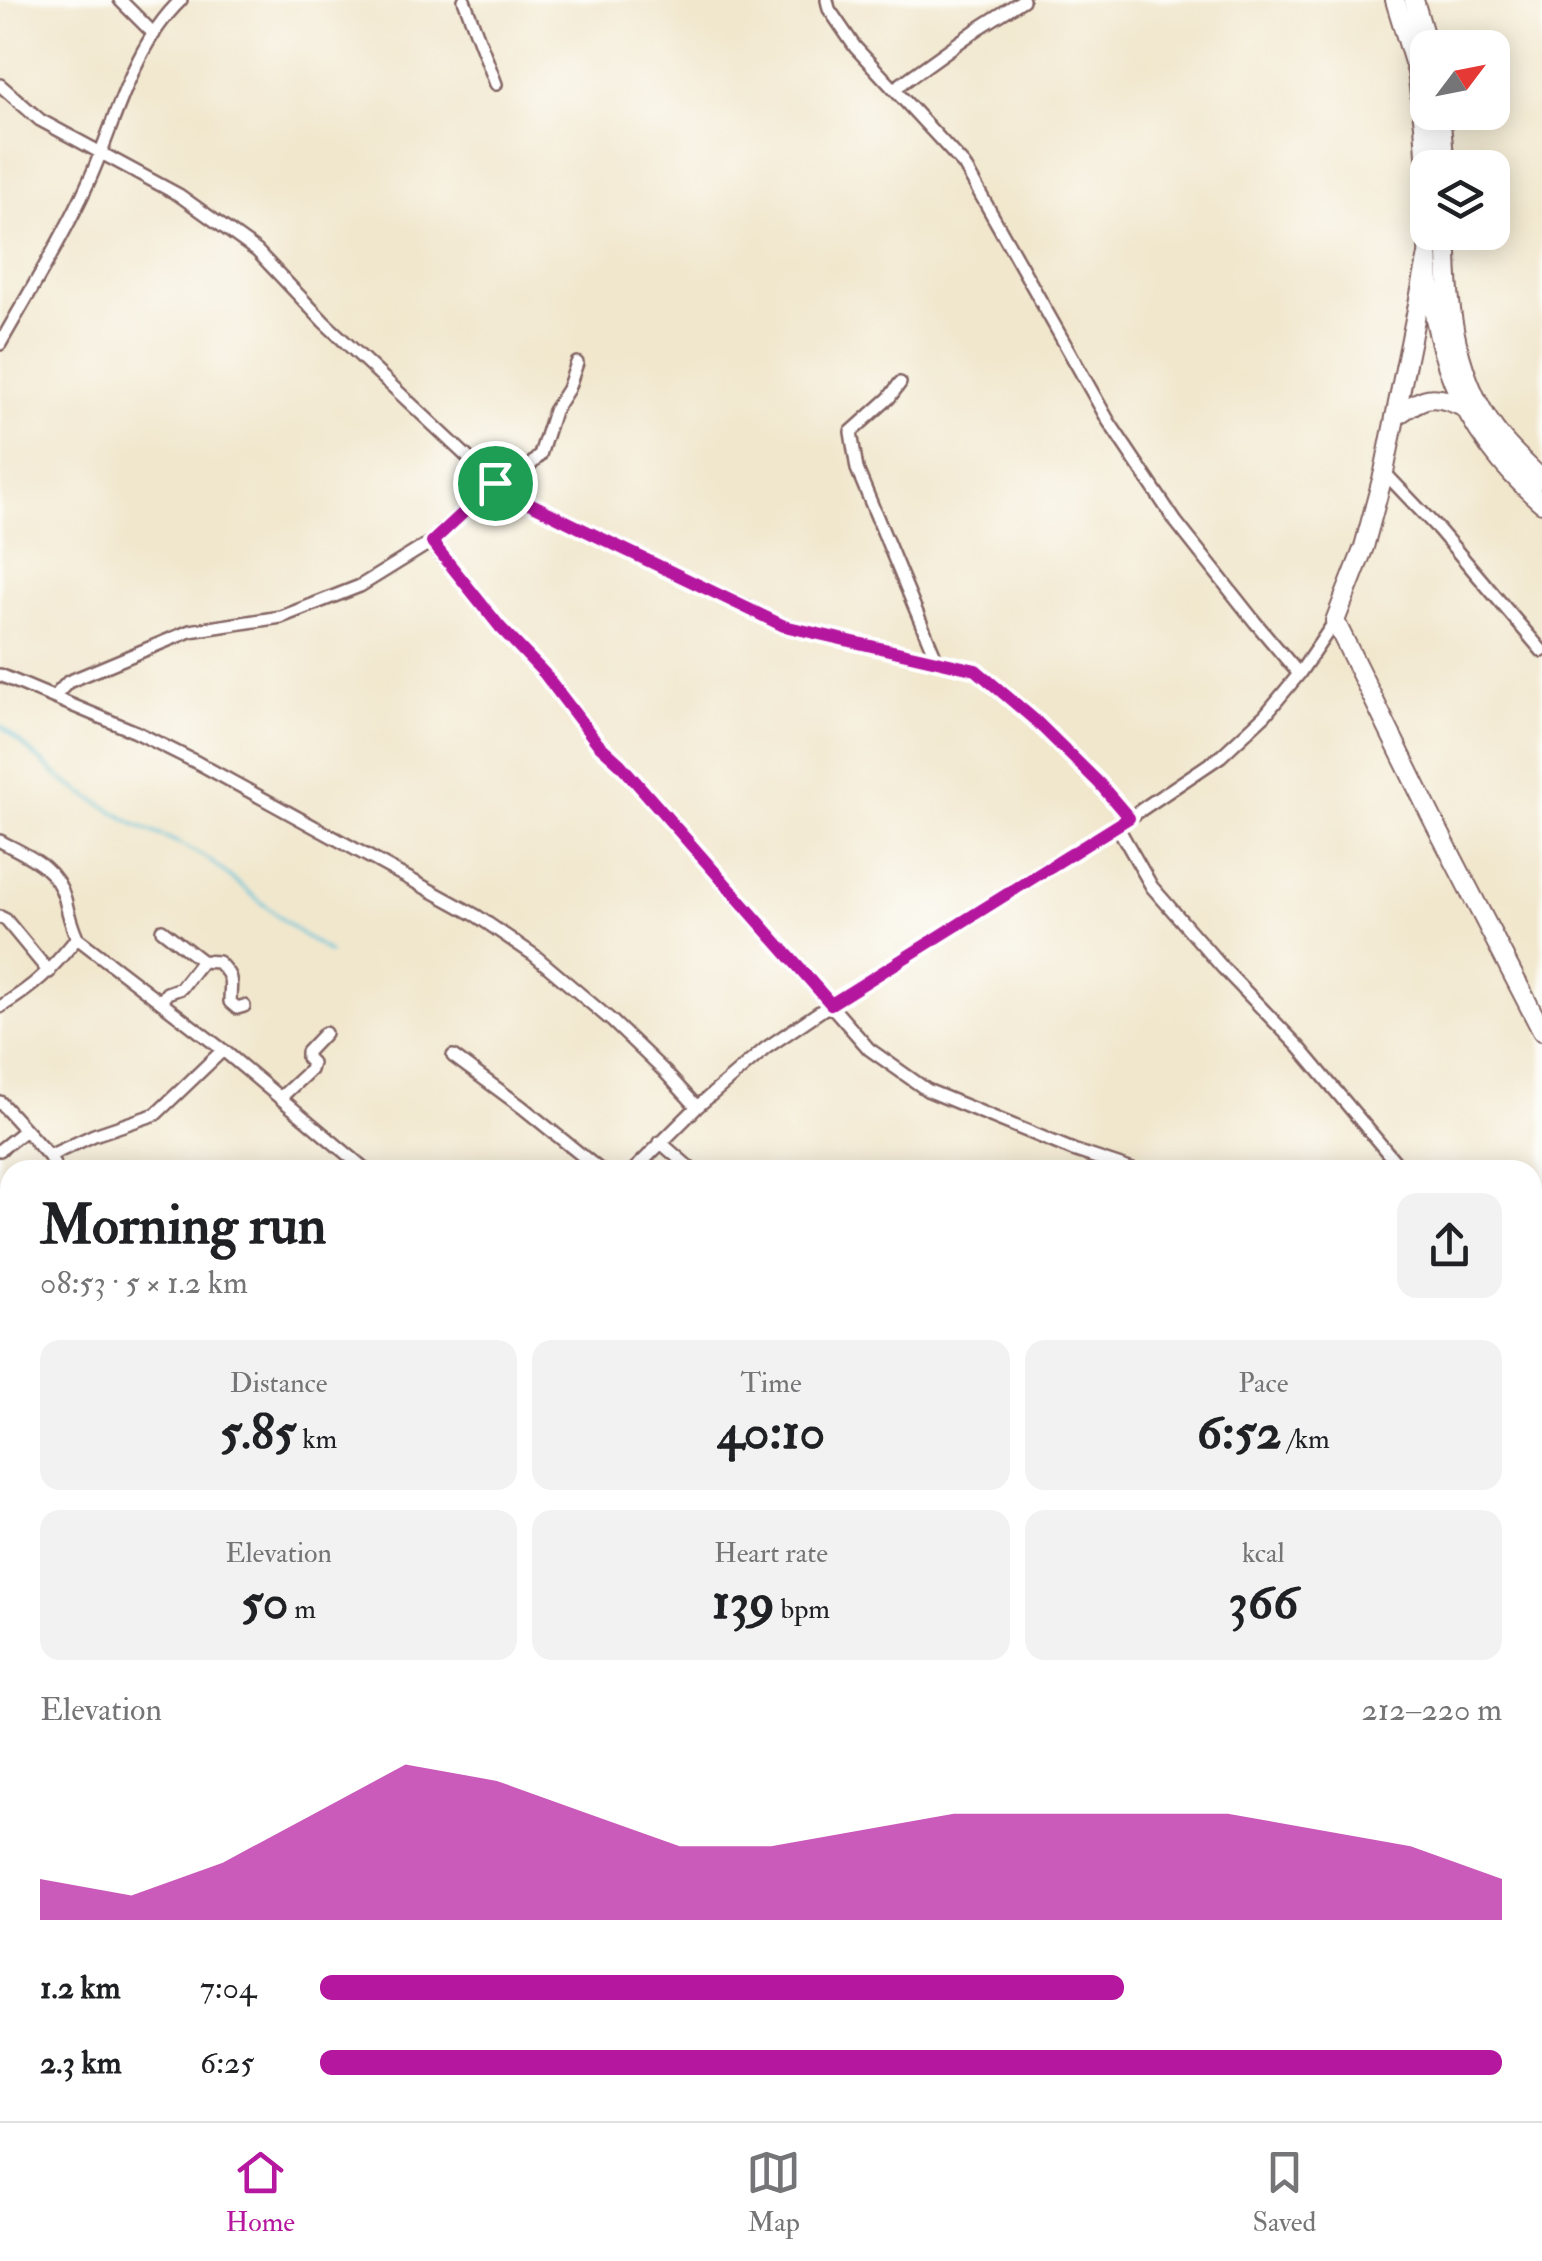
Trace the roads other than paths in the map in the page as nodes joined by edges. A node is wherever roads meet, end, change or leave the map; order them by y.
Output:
1 (120, 0) edge
2 (182, 0) edge
3 (464, 0) edge
4 (827, 0) edge
5 (1022, 0) edge
6 (1395, 0) edge
7 (1414, 0) edge
8 (1423, 30) edge
9 (154, 34) junction
10 (496, 84) dead end
11 (0, 85) edge
12 (894, 89) junction
13 (1426, 150) edge
14 (102, 152) junction
15 (1428, 250) edge
16 (1447, 250) edge
17 (1428, 255) junction
18 (0, 344) edge
19 (577, 364) dead end
20 (900, 384) dead end
21 (1464, 408) junction
22 (1395, 417) junction
23 (1384, 472) junction
24 (1542, 480) edge
25 (495, 483) junction
26 (511, 494) junction
27 (1542, 503) edge
28 (432, 542) junction
29 (1335, 622) junction
30 (1542, 651) edge
31 (936, 661) junction
32 (1300, 674) junction
33 (0, 675) edge
34 (55, 696) junction
35 (1129, 818) junction
36 (1117, 826) junction
37 (0, 841) edge
38 (0, 917) edge
39 (162, 930) dead end
40 (77, 938) junction
41 (202, 961) junction
42 (49, 972) junction
43 (161, 1002) junction
44 (831, 1004) junction
45 (244, 1006) dead end
46 (0, 1007) edge
47 (1542, 1032) edge
48 (325, 1034) dead end
49 (223, 1050) junction
50 (453, 1056) dead end
51 (280, 1098) junction
52 (0, 1102) edge
53 (696, 1108) junction
54 (24, 1130) junction
55 (660, 1142) junction
56 (0, 1150) edge
57 (49, 1156) junction
58 (52, 1160) edge
59 (354, 1160) edge
60 (588, 1160) edge
61 (643, 1160) edge
62 (681, 1160) edge
63 (1103, 1160) edge
64 (1394, 1160) edge

1 - 9 street
2 - 9 street
3 - 10 street
4 - 12 street
5 - 12 street
6 - 13 main road
7 - 8 main road
9 - 14 street
11 - 14 street
12 - 32 street
14 - 18 street
14 - 25 street
15 - 17 main road
16 - 24 main road
17 - 21 main road
17 - 22 main road
19 - 26 street
20 - 31 street
21 - 22 main road
21 - 27 main road
22 - 23 main road
23 - 29 main road
23 - 30 street
25 - 26 street
25 - 28 street
26 - 31 street
28 - 34 street
28 - 44 street
29 - 32 street
29 - 47 main road
31 - 35 street
32 - 35 street
33 - 34 street
34 - 53 street
35 - 36 street
36 - 44 street
36 - 64 street
37 - 40 street
38 - 42 street
39 - 41 street
40 - 42 street
40 - 43 street
41 - 43 street
41 - 45 street
42 - 46 street
43 - 49 street
44 - 53 street
44 - 63 street
48 - 51 street
49 - 51 street
49 - 57 street
50 - 60 street
51 - 59 street
52 - 54 street
53 - 55 street
54 - 56 street
54 - 57 street
55 - 61 street
55 - 62 street
57 - 58 street

